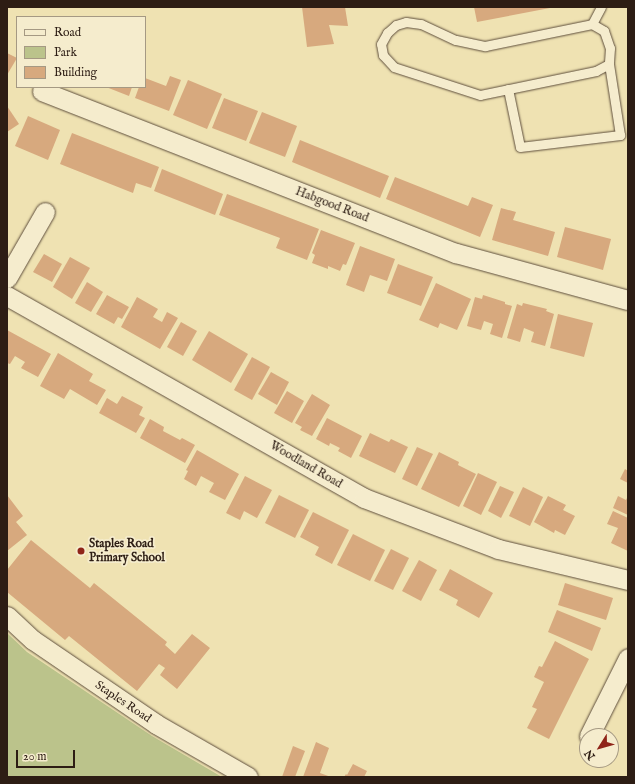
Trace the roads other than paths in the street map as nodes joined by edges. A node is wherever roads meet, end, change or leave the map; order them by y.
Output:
1 (601, 7) edge
2 (592, 24) junction
3 (609, 64) junction
4 (508, 89) junction
5 (42, 91) dead end
6 (45, 212) dead end
7 (7, 278) edge
8 (7, 296) edge
9 (628, 300) edge
10 (628, 580) edge
11 (7, 616) edge
12 (628, 658) edge
13 (593, 728) edge
14 (248, 777) edge

1 - 2 lane
2 - 3 lane
2 - 4 lane
3 - 4 lane
3 - 4 lane
5 - 9 street, Habgood Road
6 - 7 street
8 - 10 street, Woodland Road
11 - 14 street, Staples Road
12 - 13 street

